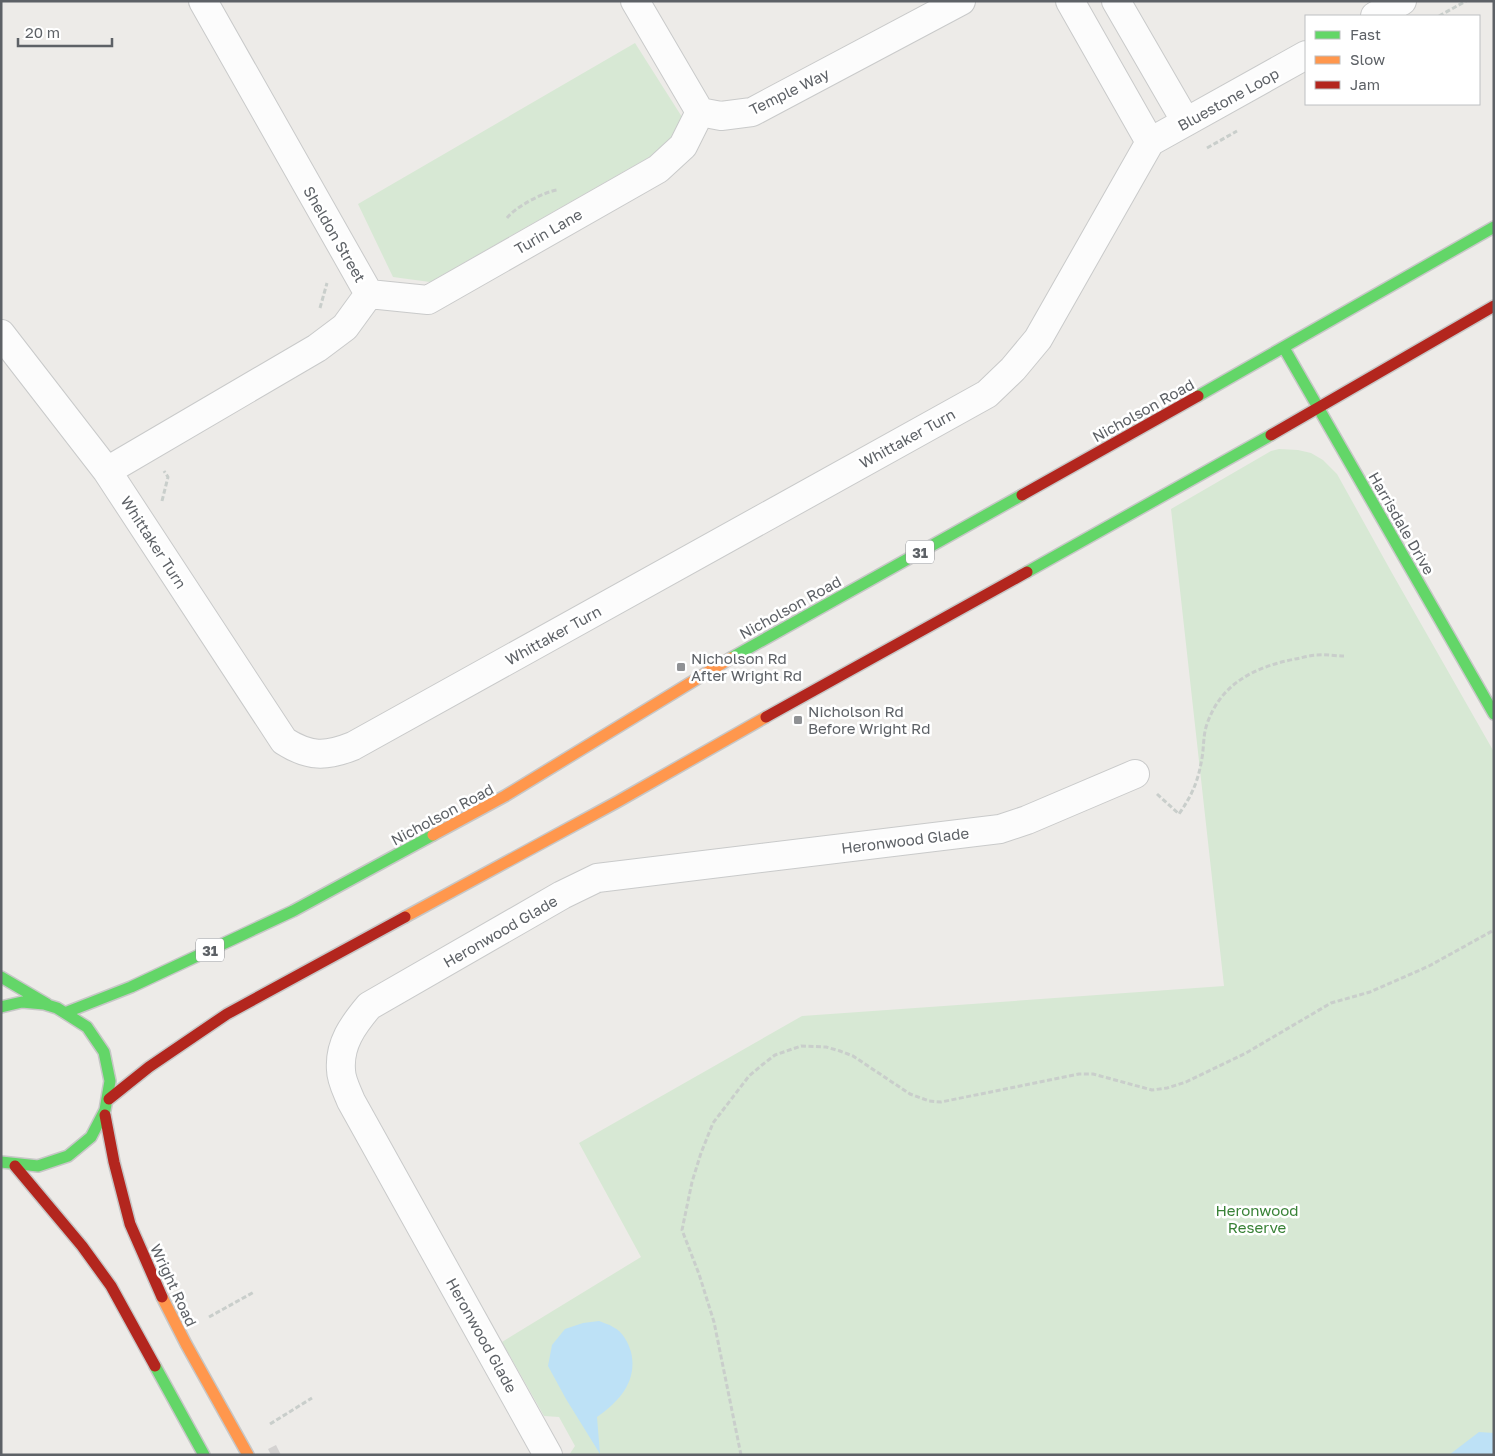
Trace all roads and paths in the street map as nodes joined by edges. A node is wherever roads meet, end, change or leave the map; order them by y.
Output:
1 (203, 1) edge
2 (635, 1) edge
3 (961, 1) edge
4 (1070, 1) edge
5 (1116, 1) edge
6 (1402, 1) edge
7 (1466, 1) edge
8 (1377, 15) edge
9 (1441, 15) edge
10 (1305, 56) edge
11 (700, 112) junction
12 (1186, 122) junction
13 (1150, 142) junction
14 (565, 189) dead end
15 (504, 225) dead end
16 (1494, 227) edge
17 (369, 294) junction
18 (1494, 306) edge
19 (1, 334) edge
20 (1284, 348) junction
21 (1318, 409) junction
22 (148, 447) junction
23 (107, 471) junction
24 (161, 505) dead end
25 (1344, 656) dead end
26 (1494, 714) edge
27 (1135, 774) joint
28 (1494, 930) edge
29 (1, 977) edge
30 (47, 1004) junction
31 (1, 1007) edge
32 (67, 1012) junction
33 (109, 1099) junction
34 (105, 1115) junction
35 (1, 1163) edge
36 (15, 1166) junction
37 (254, 1292) dead end
38 (210, 1317) dead end
39 (312, 1398) dead end
40 (270, 1424) dead end
41 (204, 1455) edge
42 (248, 1455) edge
43 (548, 1455) edge
44 (741, 1455) edge

1 - 17 street, Sheldon Street
2 - 11 street
3 - 11 street, Temple Way
4 - 13 street
5 - 12 street
6 - 8 street
7 - 9 path
10 - 12 street, Bluestone Loop
11 - 17 street, Turin Lane
12 - 13 street, Bluestone Loop
13 - 23 street, Whittaker Turn
14 - 15 path
16 - 20 main road, Nicholson Road / 31
17 - 22 street, Sheldon Street
18 - 21 main road
19 - 23 street, Whittaker Turn
20 - 21 main road, Harrisdale Drive
20 - 32 main road, Nicholson Road / 31
21 - 26 main road, Harrisdale Drive
21 - 33 main road
22 - 23 street, Sheldon Street
22 - 24 path
25 - 27 path
27 - 43 street, Heronwood Glade
28 - 44 path
29 - 30 main road
30 - 31 main road
30 - 32 main road
32 - 33 main road
33 - 34 main road
34 - 36 main road
34 - 42 main road, Wright Road
35 - 36 main road
36 - 41 main road
37 - 38 path
39 - 40 path

